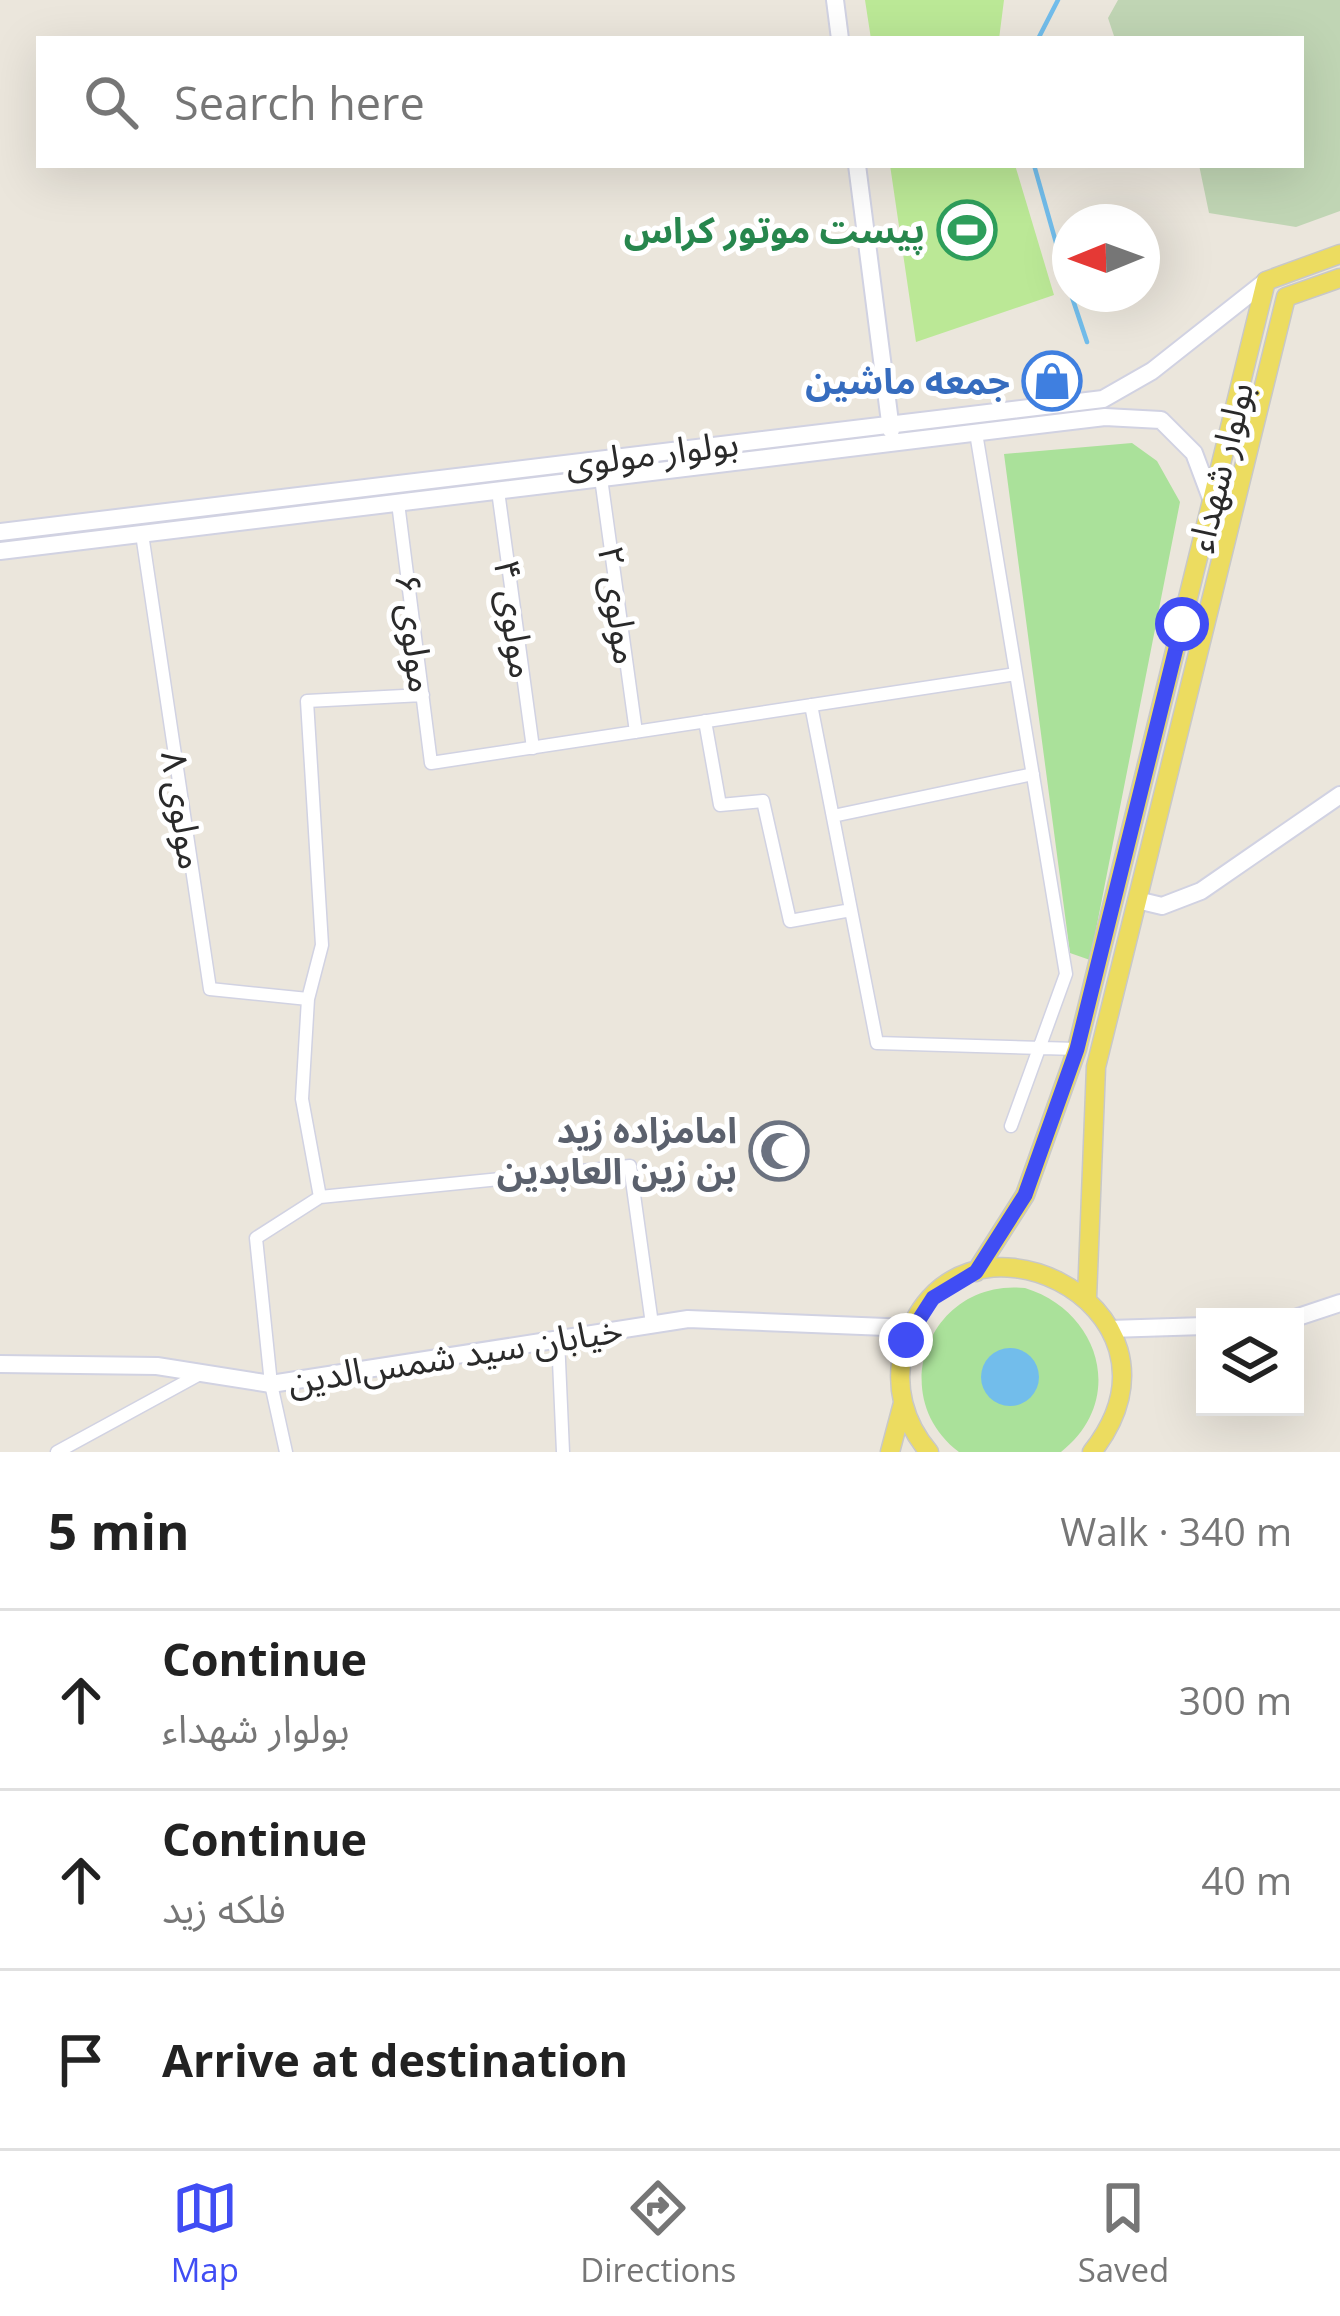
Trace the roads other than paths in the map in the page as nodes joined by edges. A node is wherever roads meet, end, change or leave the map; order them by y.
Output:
1 (835, 0) edge
2 (840, 36) edge
3 (857, 168) edge
4 (1340, 254) edge
5 (1340, 278) edge
6 (1266, 281) junction
7 (1104, 408) junction
8 (976, 433) junction
9 (892, 434) junction
10 (601, 478) junction
11 (498, 491) junction
12 (1212, 501) junction
13 (398, 502) junction
14 (269, 509) junction
15 (0, 532) edge
16 (142, 534) junction
17 (0, 551) edge
18 (1016, 674) junction
19 (1165, 691) junction
20 (423, 695) junction
21 (1187, 697) junction
22 (811, 705) junction
23 (705, 722) junction
24 (636, 732) junction
25 (533, 748) junction
26 (1033, 774) junction
27 (1340, 796) edge
28 (833, 816) junction
29 (1137, 900) junction
30 (851, 910) junction
31 (1066, 974) junction
32 (1095, 976) junction
33 (308, 999) junction
34 (1039, 1048) junction
35 (1077, 1049) junction
36 (1011, 1126) dead end
37 (320, 1197) junction
38 (976, 1272) junction
39 (1088, 1298) junction
40 (1340, 1303) edge
41 (1304, 1315) edge
42 (652, 1324) junction
43 (1196, 1326) edge
44 (911, 1328) junction
45 (1109, 1329) junction
46 (558, 1338) junction
47 (0, 1364) edge
48 (201, 1373) junction
49 (271, 1384) junction
50 (903, 1403) junction
51 (78, 1447) edge
52 (57, 1452) edge
53 (286, 1452) edge
54 (562, 1452) edge
55 (890, 1452) edge
56 (928, 1452) edge
57 (1092, 1452) edge

1 - 2 street
3 - 9 street
4 - 6 main road
5 - 21 main road, بولوار شهداء
6 - 7 street, بولوار مولوی
6 - 12 main road, بولوار شهداء
7 - 8 street, بولوار مولوی
7 - 9 street, بولوار مولوی
7 - 12 street, بولوار مولوی
8 - 9 street, بولوار مولوی
8 - 18 street
9 - 10 street, بولوار مولوی
9 - 14 street, بولوار مولوی
10 - 11 street, بولوار مولوی
10 - 24 street, مولوی ۲
11 - 13 street, بولوار مولوی
11 - 25 street, مولوی ۴
12 - 19 main road, بولوار شهداء
13 - 14 street, بولوار مولوی
13 - 20 street, مولوی ۶
14 - 15 street, بولوار مولوی
14 - 16 street, بولوار مولوی
16 - 17 street, بولوار مولوی
16 - 33 street, مولوی ۸
18 - 22 street
18 - 26 street
19 - 21 main road
19 - 32 main road, بولوار شهداء
20 - 25 street, مولوی ۶
20 - 33 street
21 - 29 main road, بولوار شهداء
22 - 23 street
22 - 28 street
23 - 24 street
23 - 30 street
24 - 25 street
26 - 28 street
26 - 31 street
27 - 29 street
28 - 30 street
29 - 39 main road, بولوار شهداء
30 - 34 street
31 - 32 street
31 - 34 street
32 - 35 main road, بولوار شهداء
33 - 37 street
34 - 35 street
34 - 36 street
35 - 38 main road, بولوار شهداء
37 - 42 street
37 - 49 street
38 - 39 main road
38 - 44 main road
39 - 45 main road
40 - 41 street
42 - 44 street, خیابان سید شمس‌الدین
42 - 46 street, خیابان سید شمس‌الدین
43 - 45 street
44 - 50 main road
45 - 57 main road
46 - 49 street, خیابان سید شمس‌الدین
46 - 54 street
47 - 48 street, خیابان سید شمس‌الدین
48 - 49 street, خیابان سید شمس‌الدین
48 - 51 street
49 - 53 street
50 - 55 main road
50 - 56 main road
51 - 52 street

